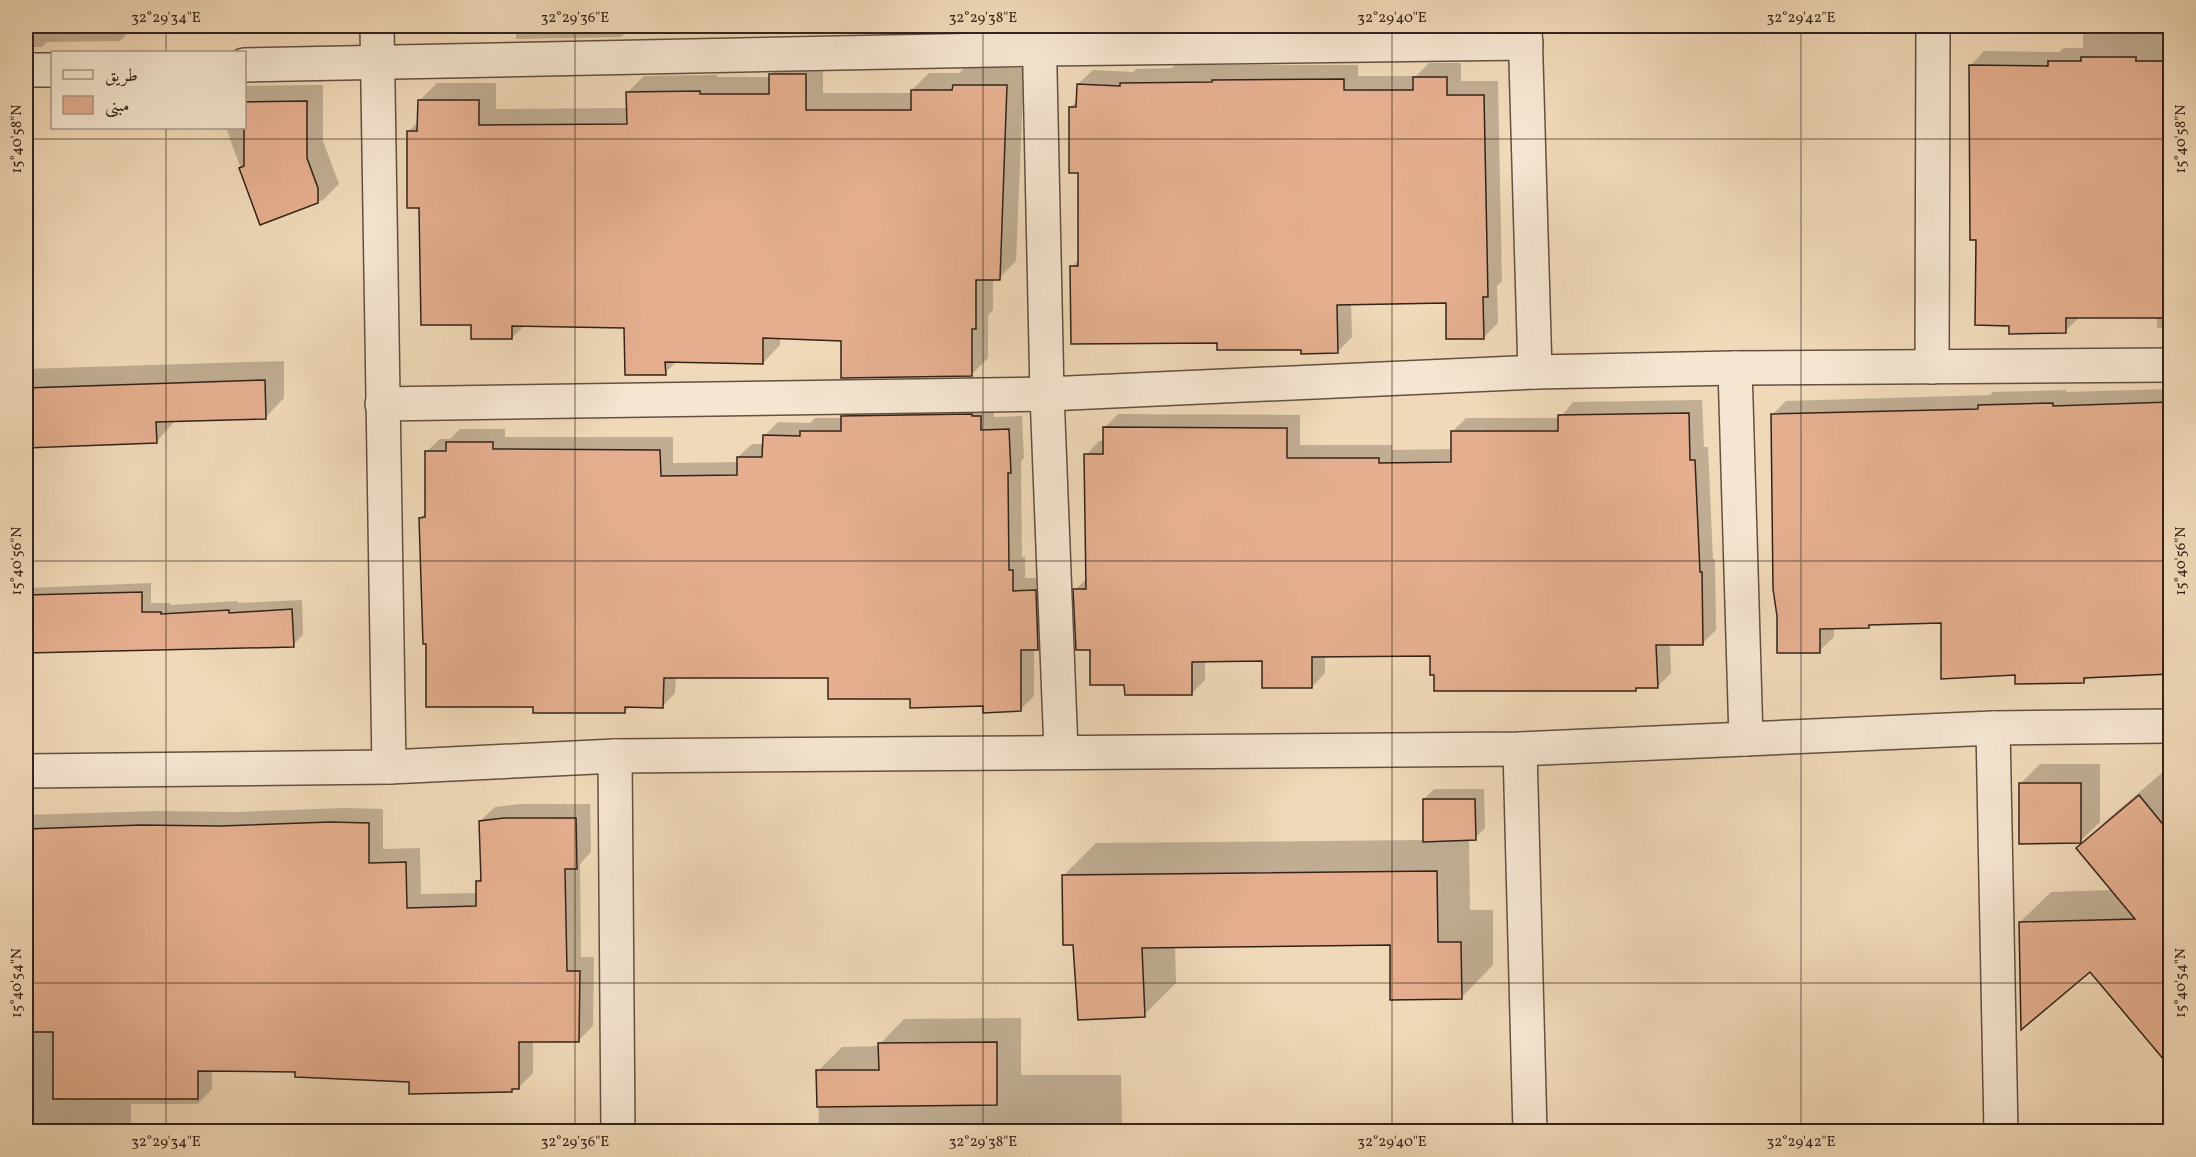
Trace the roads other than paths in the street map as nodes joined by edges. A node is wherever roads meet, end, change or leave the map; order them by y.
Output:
1 (377, 26) edge
2 (1933, 26) edge
3 (1526, 34) edge
4 (1040, 37) edge
5 (378, 63) junction
6 (246, 66) edge
7 (26, 70) edge
8 (51, 70) edge
9 (2170, 365) edge
10 (1932, 367) junction
11 (1736, 368) junction
12 (1534, 372) junction
13 (1047, 394) junction
14 (381, 404) junction
15 (2170, 726) edge
16 (1993, 728) junction
17 (1746, 739) junction
18 (1520, 749) junction
19 (1061, 752) junction
20 (615, 756) junction
21 (389, 767) junction
22 (26, 771) edge
23 (618, 1131) edge
24 (1530, 1131) edge
25 (2001, 1131) edge

1 - 5 street
2 - 10 street
3 - 4 street
3 - 12 street
4 - 5 street
4 - 13 street
5 - 6 street
5 - 14 street
7 - 8 street
9 - 10 street
10 - 11 street
11 - 12 street
11 - 17 street
12 - 13 street
13 - 14 street
13 - 19 street
14 - 21 street
15 - 16 street
16 - 17 street
16 - 25 street
17 - 18 street
18 - 19 street
18 - 24 street
19 - 20 street
20 - 21 street
20 - 23 street
21 - 22 street

